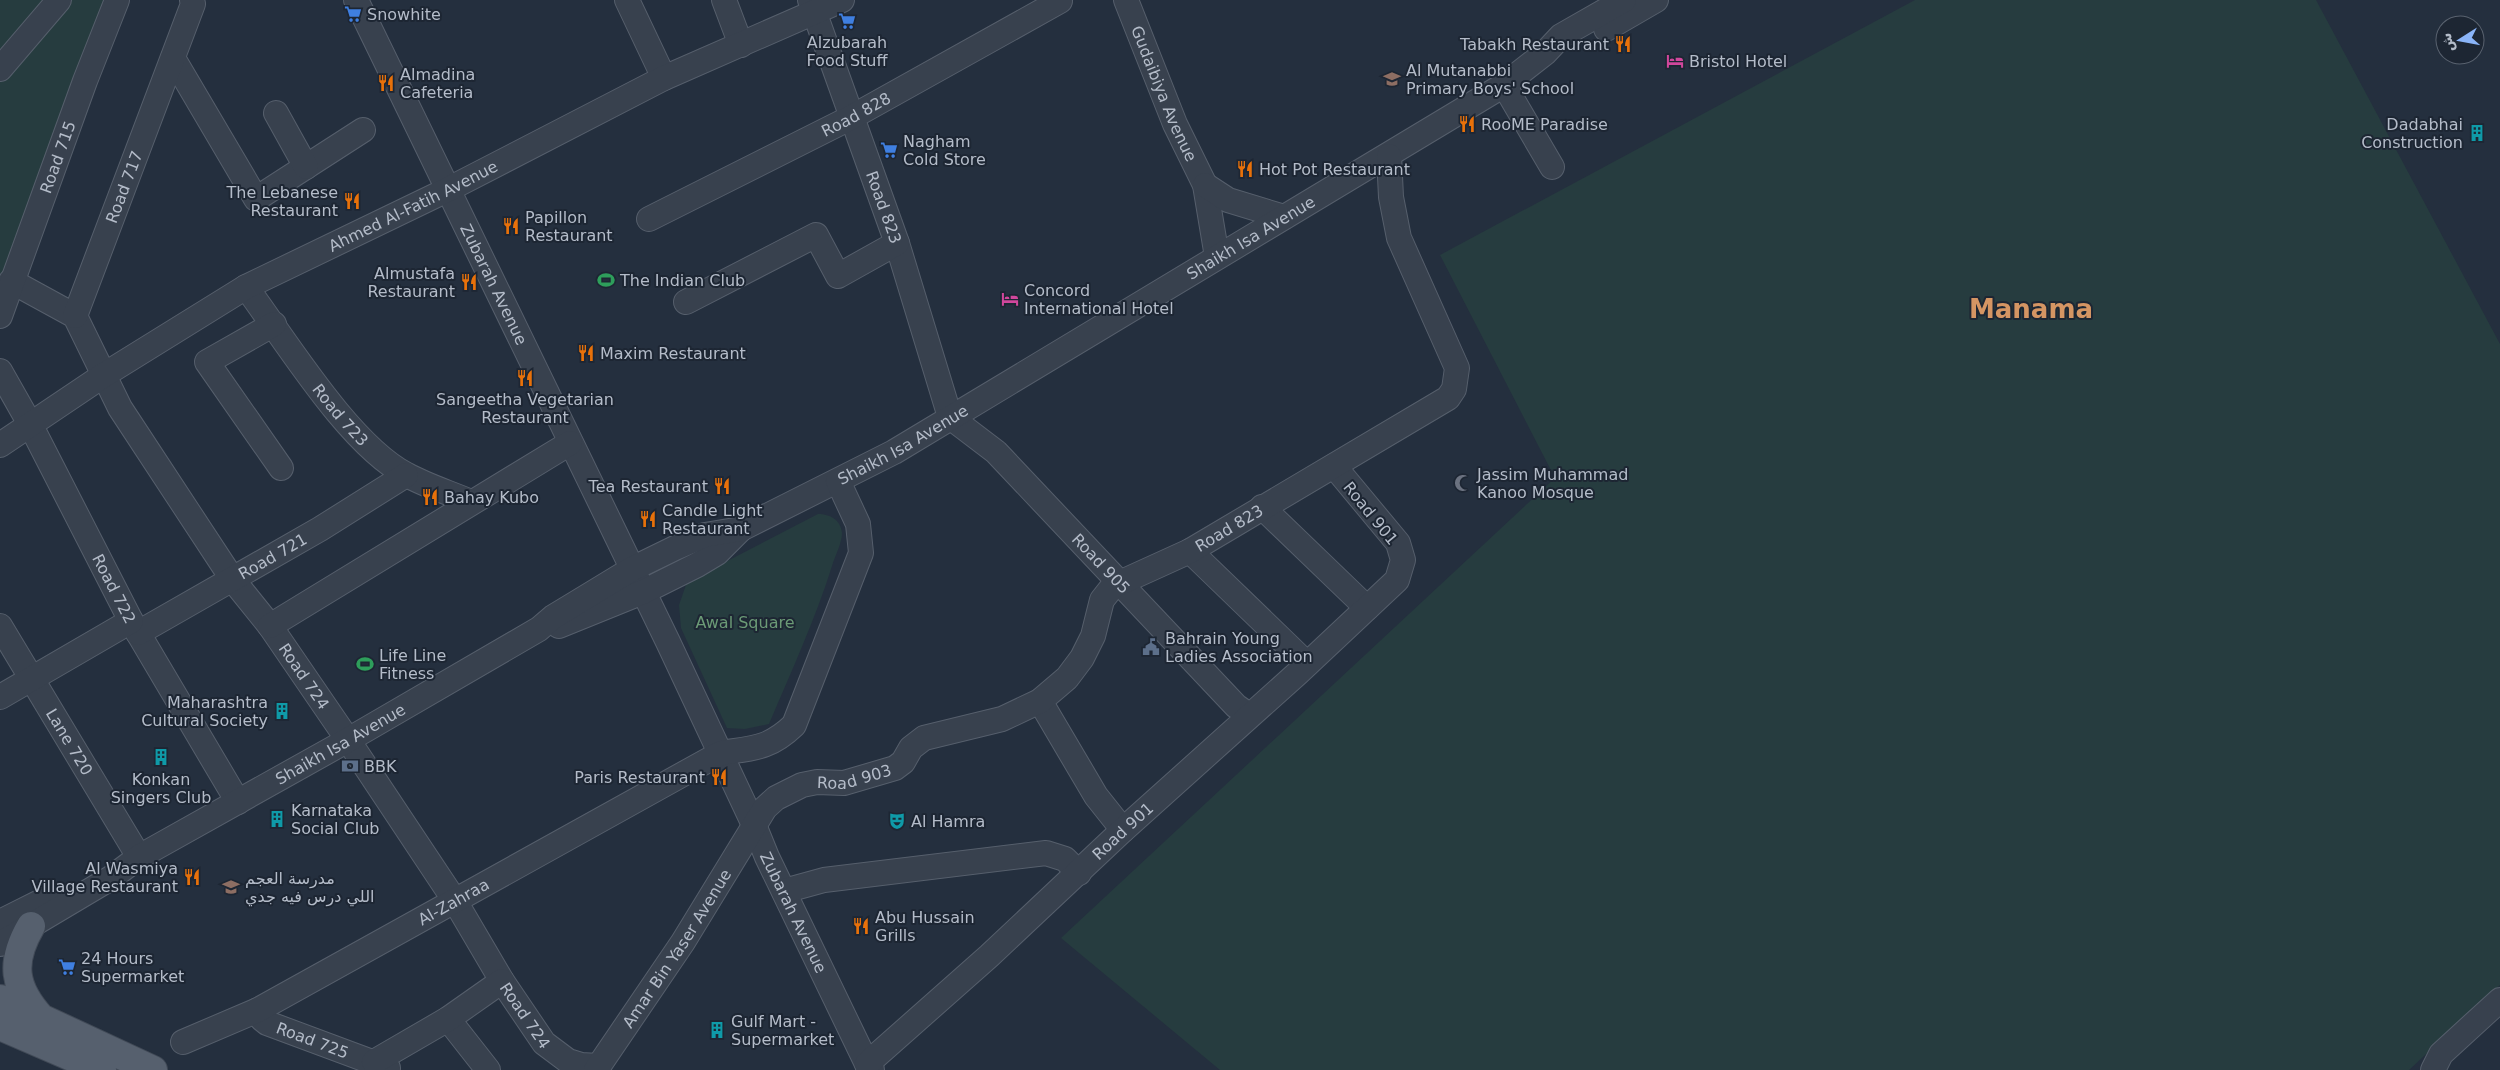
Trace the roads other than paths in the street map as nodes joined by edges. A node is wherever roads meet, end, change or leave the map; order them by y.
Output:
1 (59, 0) edge
2 (117, 0) edge
3 (192, 0) edge
4 (356, 0) edge
5 (627, 0) edge
6 (724, 0) edge
7 (842, 0) edge
8 (1126, 0) edge
9 (1600, 0) edge
10 (1624, 0) edge
11 (1656, 0) edge
12 (1060, 1) dead end
13 (812, 7) edge
14 (741, 45) junction
15 (1553, 45) junction
16 (173, 58) junction
17 (0, 69) edge
18 (664, 78) junction
19 (1504, 85) junction
20 (276, 113) dead end
21 (852, 117) junction
22 (363, 130) dead end
23 (1389, 156) junction
24 (306, 167) junction
25 (1552, 167) dead end
26 (1205, 185) junction
27 (449, 189) junction
28 (1284, 216) junction
29 (649, 219) dead end
30 (897, 243) junction
31 (1216, 257) junction
32 (6, 285) edge
33 (246, 287) junction
34 (686, 302) dead end
35 (0, 316) edge
36 (74, 316) junction
37 (274, 324) junction
38 (0, 371) edge
39 (104, 375) junction
40 (950, 417) junction
41 (30, 424) junction
42 (570, 443) junction
43 (0, 445) edge
44 (1334, 466) junction
45 (281, 468) dead end
46 (406, 475) junction
47 (838, 481) junction
48 (470, 502) junction
49 (1262, 507) junction
50 (740, 529) junction
51 (1190, 551) junction
52 (632, 569) junction
53 (233, 580) junction
54 (1120, 582) junction
55 (643, 592) junction
56 (1367, 608) junction
57 (0, 626) edge
58 (270, 626) junction
59 (135, 627) junction
60 (540, 629) junction
61 (1307, 664) junction
62 (31, 680) junction
63 (0, 697) edge
64 (1040, 701) junction
65 (1249, 715) junction
66 (348, 740) junction
67 (721, 753) junction
68 (238, 802) junction
69 (754, 824) junction
70 (1123, 830) junction
71 (139, 857) junction
72 (1079, 873) junction
73 (784, 891) junction
74 (455, 901) junction
75 (0, 922) edge
76 (31, 926) junction
77 (0, 944) edge
78 (502, 982) junction
79 (0, 1000) edge
80 (2500, 1000) edge
81 (258, 1010) junction
82 (41, 1018) junction
83 (448, 1019) junction
84 (0, 1026) edge
85 (183, 1042) dead end
86 (383, 1066) edge
87 (89, 1067) edge
88 (870, 1067) edge
89 (597, 1068) edge
90 (148, 1069) edge
91 (488, 1070) edge
92 (2433, 1070) edge

1 - 17 street
2 - 32 street, Road 715
3 - 16 street, Road 717
4 - 27 street, Zubarah Avenue
5 - 18 street
6 - 14 street
7 - 13 street, Ahmed Al-Fatih Avenue
8 - 26 street, Gudaibiya Avenue
9 - 15 street
10 - 15 street, Shaikh Isa Avenue
11 - 15 street, Shaikh Isa Avenue
12 - 21 street, Road 828
13 - 14 street, Ahmed Al-Fatih Avenue
13 - 21 street, Road 823
14 - 18 street, Ahmed Al-Fatih Avenue
15 - 19 street, Shaikh Isa Avenue
16 - 24 street
16 - 36 street, Road 717
18 - 27 street, Ahmed Al-Fatih Avenue
19 - 23 street, Shaikh Isa Avenue
19 - 25 street
20 - 24 street
21 - 29 street, Road 828
21 - 30 street, Road 823
22 - 24 street
23 - 28 street, Shaikh Isa Avenue
23 - 44 street, Road 901
26 - 28 street
26 - 31 street, Gudaibiya Avenue
27 - 33 street, Ahmed Al-Fatih Avenue
27 - 42 street, Zubarah Avenue
28 - 31 street, Shaikh Isa Avenue
30 - 34 street
30 - 40 street, Road 823
31 - 40 street, Shaikh Isa Avenue
32 - 35 street, Road 715
32 - 36 street
33 - 37 street, Road 723
33 - 39 street, Ahmed Al-Fatih Avenue
36 - 39 street, Road 724
37 - 45 street
37 - 46 street, Road 723
38 - 41 street, Road 722
39 - 41 street, Ahmed Al-Fatih Avenue
39 - 53 street, Road 724
40 - 47 street, Shaikh Isa Avenue
40 - 54 street, Road 905
41 - 43 street, Ahmed Al-Fatih Avenue
41 - 59 street, Road 722
42 - 48 street
42 - 52 street, Zubarah Avenue
44 - 49 street, Road 823
44 - 56 street, Road 901
46 - 48 street, Road 723
46 - 53 street, Road 721
47 - 50 street, Shaikh Isa Avenue
47 - 67 street
48 - 58 street
49 - 51 street, Road 823
49 - 56 street
50 - 52 street, Shaikh Isa Avenue
50 - 55 street, Shaikh Isa Avenue
51 - 54 street, Road 823
51 - 61 street
52 - 55 street, Zubarah Avenue
52 - 60 street, Shaikh Isa Avenue
53 - 58 street, Road 724
53 - 59 street, Road 721
54 - 64 street, Road 903
54 - 65 street, Road 905
55 - 60 street, Shaikh Isa Avenue
55 - 67 street, Zubarah Avenue
56 - 61 street, Road 901
57 - 62 street, Lane 720
58 - 66 street, Road 724
59 - 62 street, Road 721
59 - 68 street, Road 722
60 - 66 street, Shaikh Isa Avenue
61 - 65 street, Road 901
62 - 63 street, Road 721
62 - 71 street, Lane 720
64 - 69 street, Road 903
64 - 70 street
65 - 70 street, Road 901
66 - 68 street, Shaikh Isa Avenue
66 - 74 street, Road 724
67 - 69 street, Zubarah Avenue
67 - 74 street, Al-Zahraa
68 - 71 street, Shaikh Isa Avenue
69 - 73 street, Zubarah Avenue
69 - 89 street, Amar Bin Yaser Avenue
70 - 72 street, Road 901
71 - 75 street, Shaikh Isa Avenue
71 - 76 street, Shaikh Isa Avenue
72 - 73 street, Road 901
72 - 88 street, Road 901
73 - 88 street, Zubarah Avenue
74 - 78 street, Road 724
74 - 81 street, Al-Zahraa
76 - 77 street, Shaikh Isa Avenue
76 - 82 main road
78 - 83 street, Road 725
78 - 89 street, Road 724
79 - 82 main road
80 - 92 street
81 - 85 street, Al-Zahraa
81 - 86 street, Road 725
82 - 90 main road
83 - 86 street, Road 725
83 - 91 street
84 - 87 main road

